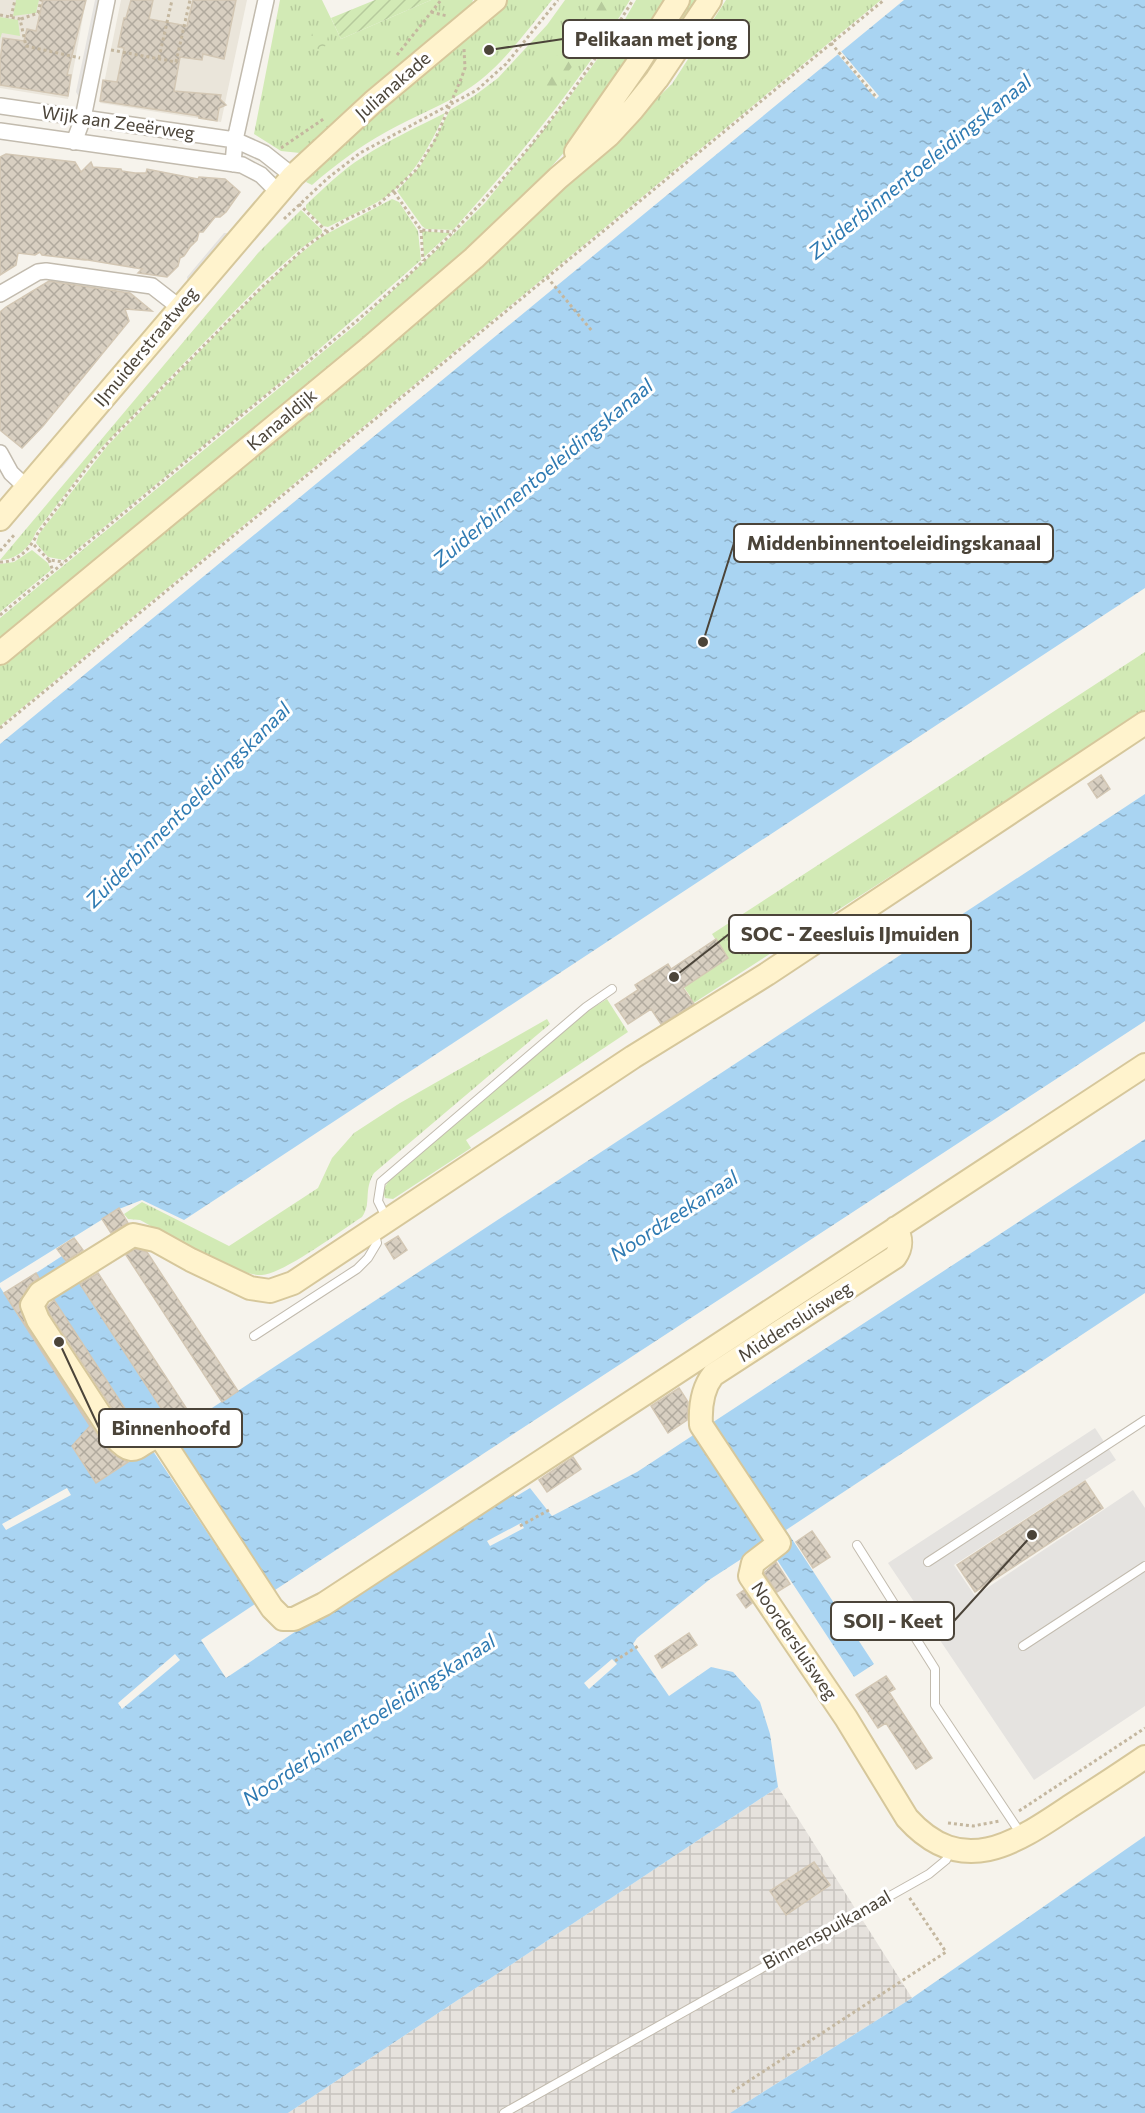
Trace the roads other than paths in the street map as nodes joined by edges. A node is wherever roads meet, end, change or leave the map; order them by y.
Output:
1 (107, 0) edge
2 (266, 0) edge
3 (678, 0) edge
4 (710, 0) edge
5 (490, 2) edge
6 (0, 106) edge
7 (83, 118) junction
8 (0, 132) edge
9 (235, 140) junction
10 (74, 142) junction
11 (233, 164) junction
12 (558, 178) junction
13 (286, 184) junction
14 (0, 294) edge
15 (179, 308) junction
16 (0, 453) edge
17 (27, 488) junction
18 (0, 519) edge
19 (0, 653) edge
20 (1145, 723) edge
21 (612, 989) dead end
22 (1145, 1065) edge
23 (381, 1225) junction
24 (896, 1228) junction
25 (254, 1336) dead end
26 (1145, 1420) edge
27 (701, 1425) joint
28 (857, 1545) dead end
29 (928, 1562) dead end
30 (1145, 1566) edge
31 (1023, 1646) dead end
32 (1145, 1757) edge
33 (1023, 1836) junction
34 (952, 1848) junction
35 (504, 2113) edge

1 - 7 street
2 - 9 street
3 - 12 street, Kanaaldijk
4 - 12 street, Kanaaldijk
5 - 13 street, Julianakade
6 - 7 street, Wijk aan Zeeërweg
7 - 9 street, Wijk aan Zeeërweg
7 - 10 street
8 - 10 street, Wijk aan Zeeërweg
9 - 11 street
9 - 13 street, Wijk aan Zeeërweg
10 - 11 street, Wijk aan Zeeërweg
11 - 13 street, Wijk aan Zeeërweg
12 - 19 street, Kanaaldijk
13 - 15 street, IJmuiderstraatweg
14 - 15 street
15 - 17 street, IJmuiderstraatweg
16 - 17 street
17 - 18 street, IJmuiderstraatweg
20 - 23 street
21 - 23 lane
22 - 24 street
23 - 24 street
23 - 25 lane
24 - 27 street, Middensluisweg
26 - 29 lane
27 - 34 street, Noordersluisweg
28 - 33 lane
30 - 31 lane
32 - 33 street
33 - 34 street
34 - 35 lane, Binnenspuikanaal

